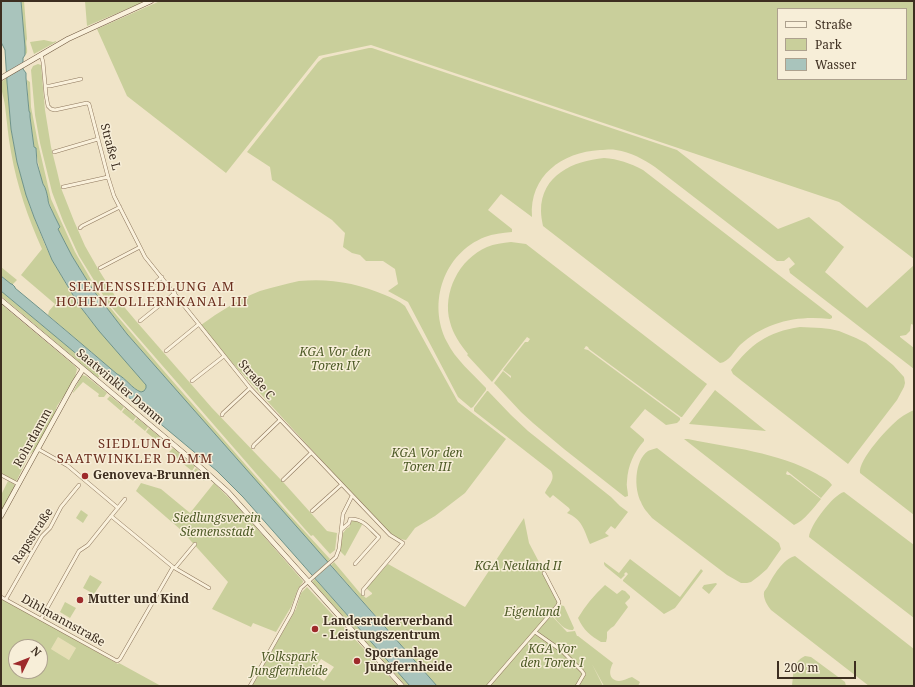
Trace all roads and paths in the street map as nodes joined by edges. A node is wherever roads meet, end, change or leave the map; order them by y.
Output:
1 (151, 1) edge
2 (41, 55) junction
3 (3, 77) edge
4 (81, 79) dead end
5 (45, 86) junction
6 (98, 139) junction
7 (54, 152) dead end
8 (108, 177) junction
9 (64, 187) dead end
10 (120, 207) junction
11 (80, 228) dead end
12 (140, 247) junction
13 (100, 268) dead end
14 (162, 277) junction
15 (152, 285) dead end
16 (175, 293) junction
17 (1, 300) edge
18 (140, 321) dead end
19 (199, 324) junction
20 (166, 351) dead end
21 (224, 356) junction
22 (83, 369) junction
23 (192, 382) dead end
24 (250, 388) junction
25 (222, 415) dead end
26 (280, 420) junction
27 (253, 447) dead end
28 (38, 449) junction
29 (311, 453) junction
30 (1, 475) edge
31 (283, 480) dead end
32 (18, 484) junction
33 (79, 485) dead end
34 (341, 485) junction
35 (352, 496) junction
36 (125, 500) dead end
37 (118, 508) junction
38 (312, 511) dead end
39 (343, 514) junction
40 (1, 516) edge
41 (111, 516) junction
42 (350, 519) junction
43 (341, 530) junction
44 (195, 544) dead end
45 (355, 564) dead end
46 (174, 568) junction
47 (544, 573) dead end
48 (309, 581) junction
49 (209, 588) dead end
50 (363, 594) dead end
51 (1, 597) edge
52 (6, 599) junction
53 (41, 619) junction
54 (535, 632) junction
55 (250, 686) edge
56 (402, 686) edge
57 (488, 686) edge
58 (577, 686) edge

1 - 2 main road
2 - 3 main road
2 - 5 street, Straße L
4 - 5 street
5 - 6 street, Straße L
6 - 7 street
6 - 8 street, Straße L
8 - 9 street
8 - 10 street, Straße L
10 - 11 street
10 - 12 street, Straße L
12 - 13 street
12 - 14 street, Straße L
14 - 15 street
14 - 16 street, Straße C
16 - 18 street
16 - 19 street, Straße C
17 - 22 main road, Saatwinkler Damm
19 - 20 street
19 - 21 street, Straße C
21 - 23 street
21 - 24 street, Straße C
22 - 28 main road, Rohrdamm
22 - 48 main road, Saatwinkler Damm
24 - 25 street
24 - 26 street, Straße C
26 - 27 street
26 - 29 street, Straße C
28 - 32 main road, Rohrdamm
28 - 37 street
29 - 31 street
29 - 34 street, Straße C
30 - 32 street
32 - 40 main road, Rohrdamm
33 - 52 street, Rapsstraße
34 - 35 street, Straße C
34 - 38 street
35 - 39 street
35 - 50 street, Straße C
36 - 37 street
37 - 41 street
39 - 42 street
39 - 43 street
41 - 46 street
41 - 53 street
42 - 43 street
42 - 45 street
43 - 48 street
44 - 46 street
46 - 49 street
46 - 53 street, Dihlmannstraße
47 - 54 street
48 - 55 street
48 - 56 main road, Saatwinkler Damm
51 - 52 street, Dihlmannstraße
52 - 53 street, Dihlmannstraße
54 - 57 street
54 - 58 street

